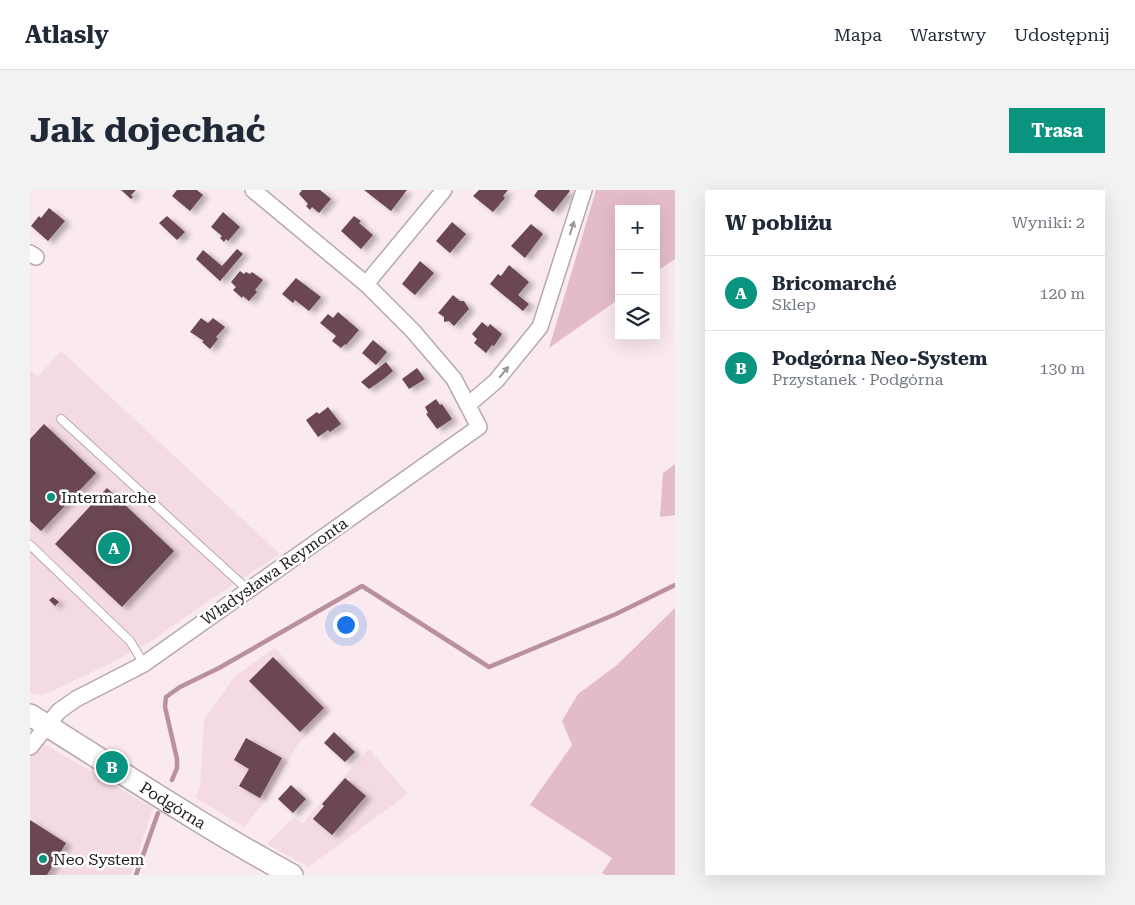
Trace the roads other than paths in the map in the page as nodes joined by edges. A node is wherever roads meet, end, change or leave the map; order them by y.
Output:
1 (253, 190) edge
2 (444, 190) edge
3 (584, 190) edge
4 (366, 284) junction
5 (468, 406) junction
6 (61, 419) dead end
7 (30, 545) edge
8 (248, 589) junction
9 (144, 664) junction
10 (39, 721) edge
11 (30, 747) edge
12 (292, 875) edge

1 - 4 street, Władysława Reymonta
2 - 4 street
5 -> 3 street
4 - 5 street, Władysława Reymonta
5 - 8 street, Władysława Reymonta
6 - 8 lane
7 - 9 lane
8 - 9 street, Władysława Reymonta
9 - 10 street, Władysława Reymonta
10 - 11 street, Władysława Reymonta
10 - 12 main road, Podgórna

